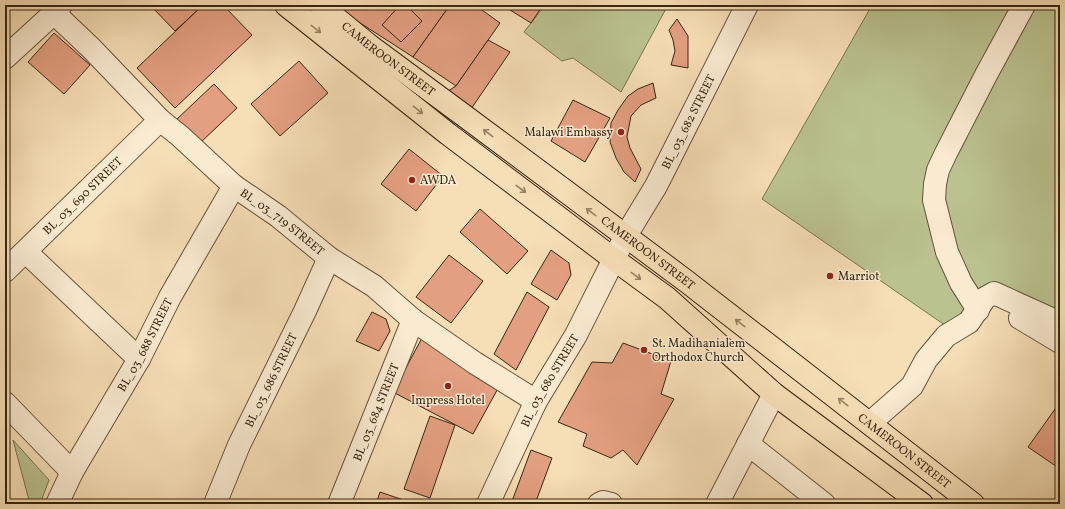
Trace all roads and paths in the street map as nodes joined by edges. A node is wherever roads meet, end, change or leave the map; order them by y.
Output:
1 (286, 5) edge
2 (320, 5) edge
3 (747, 5) edge
4 (1024, 5) edge
5 (57, 9) edge
6 (5, 58) edge
7 (160, 120) junction
8 (234, 186) junction
9 (625, 237) junction
10 (26, 252) junction
11 (329, 258) junction
12 (615, 260) junction
13 (5, 271) edge
14 (981, 304) junction
15 (413, 320) junction
16 (1060, 323) edge
17 (1060, 342) edge
18 (139, 359) junction
19 (774, 394) junction
20 (536, 401) junction
21 (5, 403) edge
22 (870, 423) junction
23 (748, 444) junction
24 (72, 472) junction
25 (725, 501) edge
26 (57, 504) edge
27 (215, 504) edge
28 (339, 504) edge
29 (488, 504) edge
30 (599, 504) edge
31 (611, 504) edge
32 (824, 504) edge
33 (922, 504) edge
34 (973, 504) edge

1 -> 12 main road, CAMEROON STREET
9 -> 2 main road, CAMEROON STREET
3 - 9 street, BL_03_682 STREET
4 - 14 street
5 - 6 street
5 - 7 street, BL_03_719 STREET
7 - 8 street, BL_03_719 STREET
7 - 10 street, BL_03_690 STREET
8 - 11 street, BL_03_719 STREET
8 - 18 street, BL_03_688 STREET
9 - 12 street, BL_03_682 STREET
22 -> 9 main road, CAMEROON STREET
10 - 13 street, BL_03_690 STREET
10 - 18 street
11 - 15 street, BL_03_719 STREET
11 - 27 street, BL_03_686 STREET
12 -> 19 main road, CAMEROON STREET
12 - 20 street, BL_03_680 STREET
14 - 16 street
14 - 17 street
14 - 22 street
15 - 20 street, BL_03_719 STREET
15 - 28 street, BL_03_684 STREET
18 - 24 street, BL_03_688 STREET
19 - 23 street
19 - 33 main road, CAMEROON STREET
20 - 29 street, BL_03_680 STREET
21 - 24 street
22 - 34 main road, CAMEROON STREET
23 - 25 street
23 - 32 street
24 - 26 street, BL_03_688 STREET
30 - 31 street

